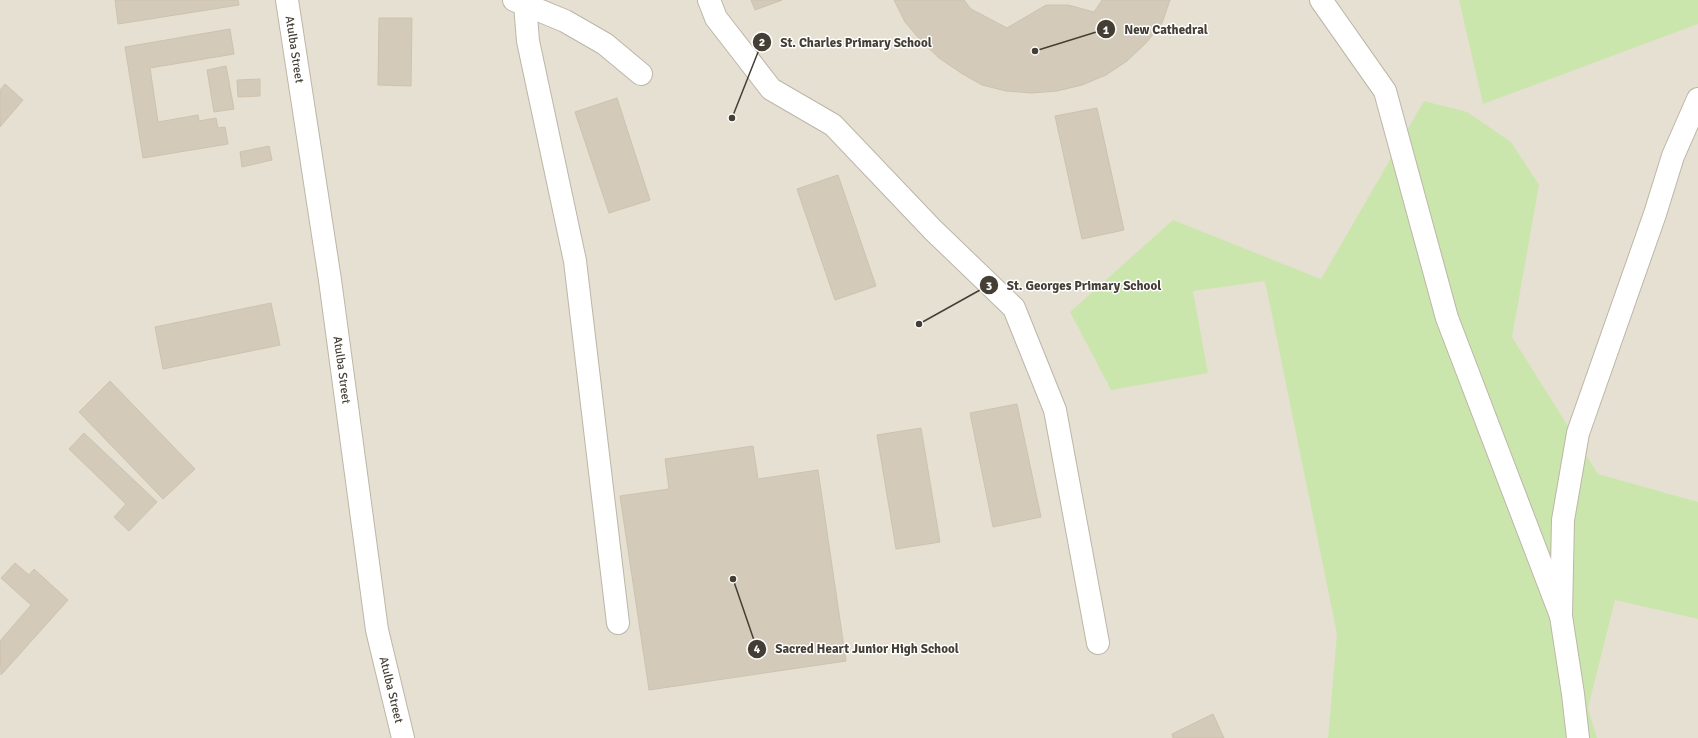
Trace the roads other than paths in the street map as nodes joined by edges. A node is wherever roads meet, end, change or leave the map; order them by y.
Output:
1 (287, 0) edge
2 (709, 0) edge
3 (1321, 0) edge
4 (521, 1) edge
5 (641, 74) dead end
6 (1698, 99) edge
7 (1560, 616) junction
8 (618, 623) dead end
9 (1098, 643) dead end
10 (403, 738) edge
11 (1578, 738) edge

1 - 10 street, Atulba Street
2 - 9 street
3 - 7 street
4 - 5 street
4 - 8 street
6 - 7 street
7 - 11 street

